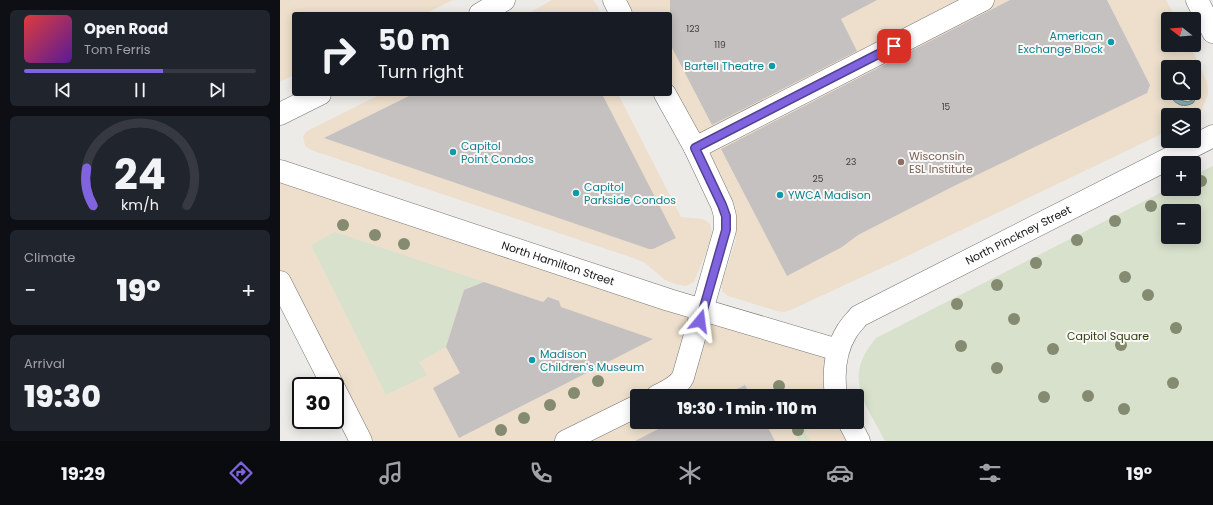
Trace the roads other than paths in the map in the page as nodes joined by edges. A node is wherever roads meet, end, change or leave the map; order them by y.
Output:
1 (504, 0) edge
2 (614, 0) edge
3 (983, 0) edge
4 (1197, 0) edge
5 (483, 12) edge
6 (620, 12) edge
7 (1213, 32) edge
8 (316, 96) edge
9 (666, 96) edge
10 (280, 114) edge
11 (1213, 136) edge
12 (695, 148) junction
13 (280, 171) edge
14 (280, 282) edge
15 (703, 310) junction
16 (838, 350) junction
17 (328, 377) edge
18 (671, 389) edge
19 (836, 389) edge
20 (344, 408) edge
21 (630, 409) edge
22 (853, 429) edge
23 (361, 441) edge
24 (566, 441) edge
25 (859, 441) edge

1 - 5 street
2 - 6 street
3 - 12 street
4 - 7 street
8 - 10 street
9 - 12 street
11 - 16 street, North Pinckney Street
12 - 15 street
13 - 15 street, North Hamilton Street
14 - 17 street
15 - 16 street, North Hamilton Street
15 - 18 street
16 - 19 street, North Pinckney Street
20 - 23 street
21 - 24 street
22 - 25 street

